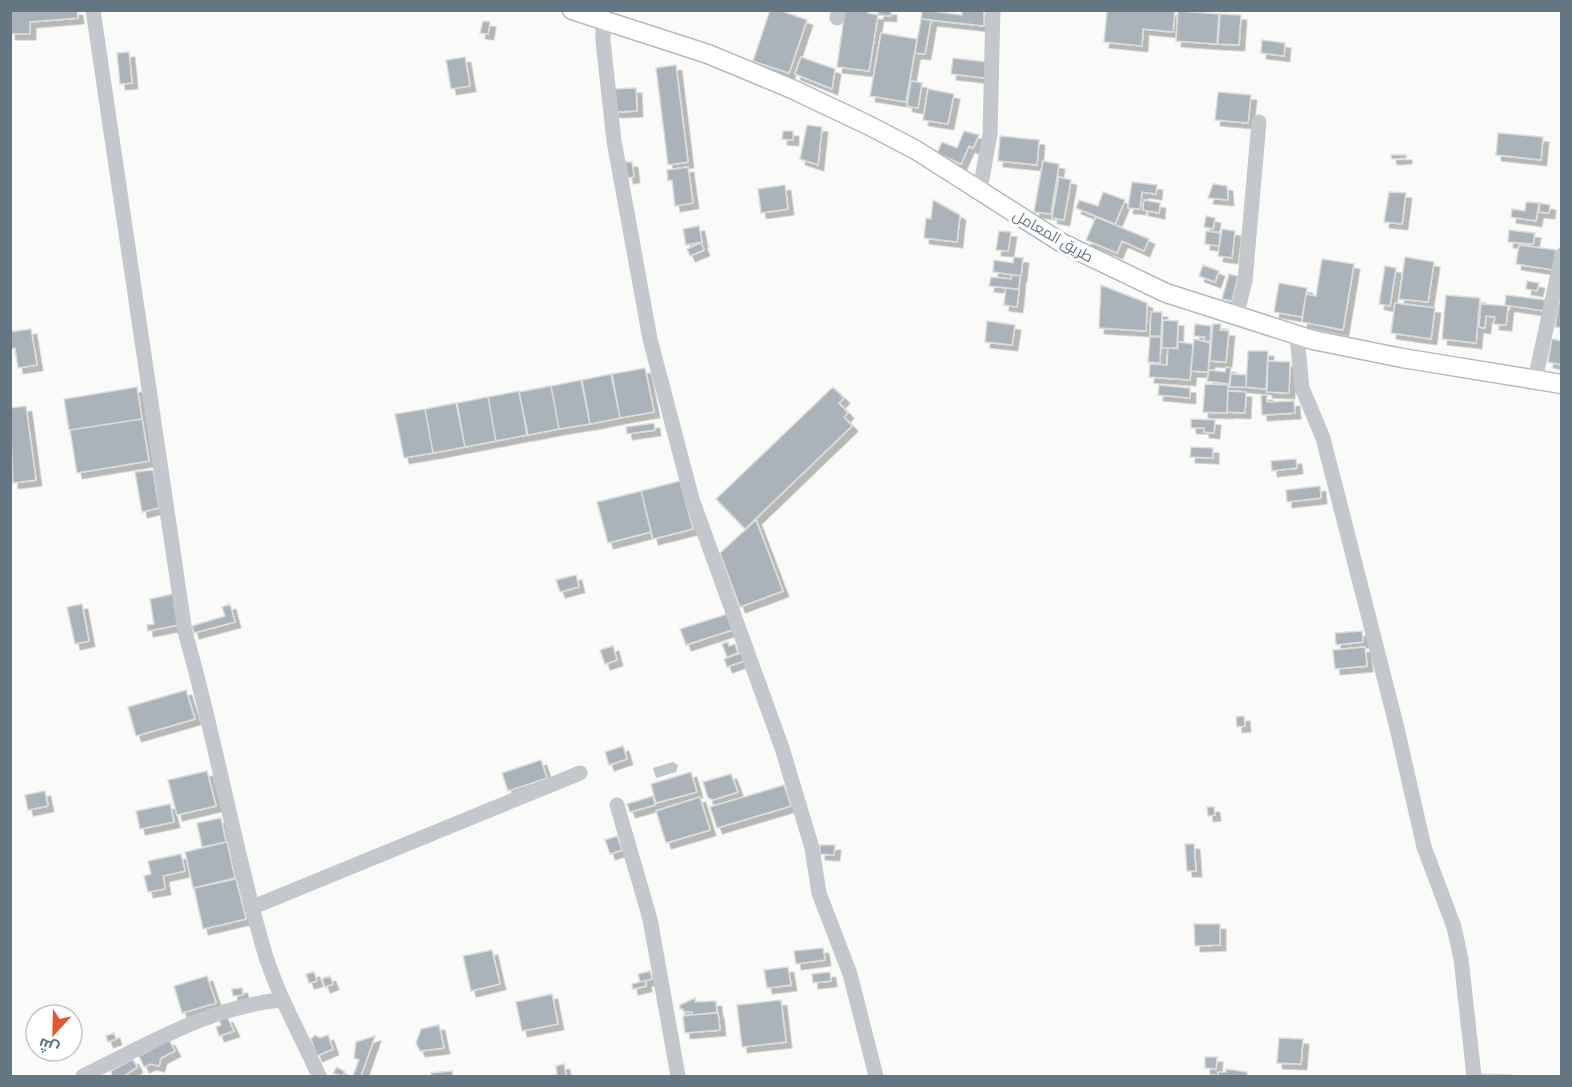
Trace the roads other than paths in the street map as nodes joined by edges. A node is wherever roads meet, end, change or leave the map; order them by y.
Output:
1 (93, 10) edge
2 (572, 10) edge
3 (993, 10) edge
4 (603, 20) junction
5 (1258, 122) dead end
6 (980, 190) junction
7 (1562, 255) edge
8 (1236, 317) junction
9 (1297, 336) junction
10 (1535, 380) junction
11 (1562, 384) edge
12 (580, 773) dead end
13 (616, 805) dead end
14 (254, 907) junction
15 (281, 1000) junction
16 (83, 1077) edge
17 (319, 1077) edge
18 (678, 1077) edge
19 (876, 1077) edge
20 (1474, 1077) edge

1 - 14 street
2 - 4 main road, طريق المعامل
3 - 6 street
4 - 6 main road, طريق المعامل
4 - 19 street
5 - 8 street
6 - 8 main road, طريق المعامل
7 - 10 street
8 - 9 main road, طريق المعامل
9 - 10 main road, طريق المعامل
9 - 20 street
10 - 11 main road, طريق المعامل
12 - 14 street
13 - 18 street
14 - 15 street
15 - 16 street
15 - 17 street

